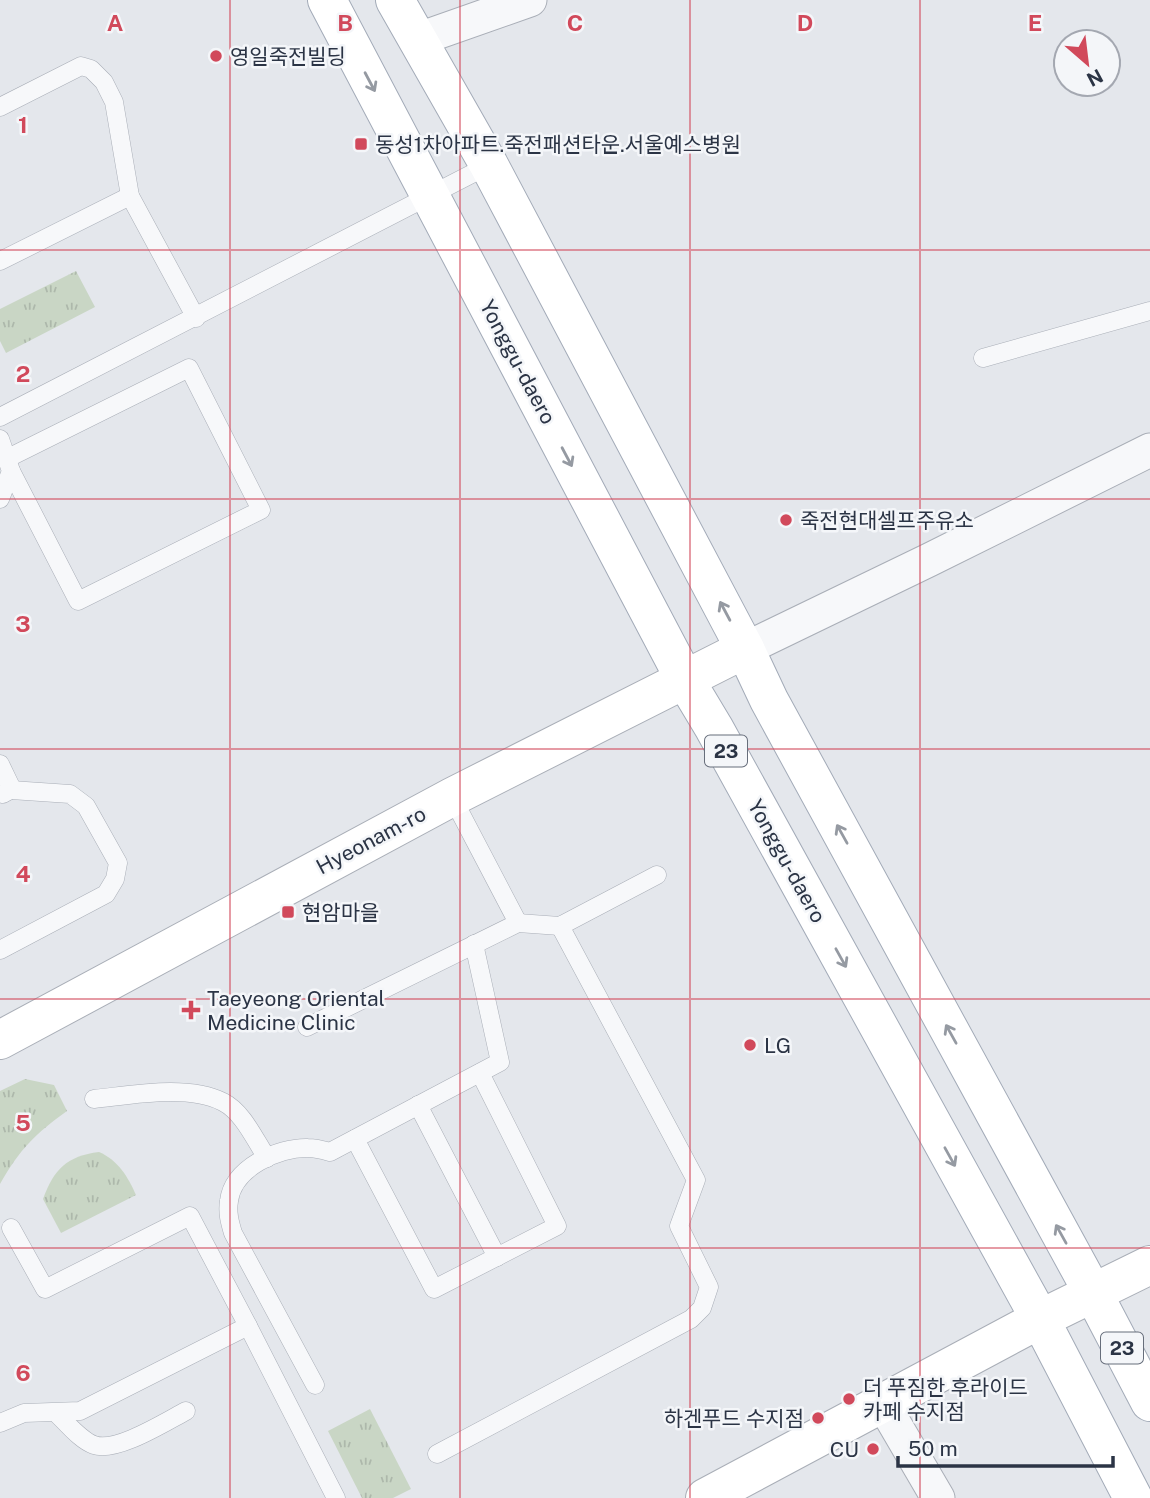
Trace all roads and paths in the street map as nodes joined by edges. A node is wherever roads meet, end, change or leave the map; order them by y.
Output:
1 (327, 0) edge
2 (395, 0) edge
3 (530, 0) edge
4 (419, 39) junction
5 (0, 107) edge
6 (489, 166) junction
7 (130, 195) junction
8 (431, 196) junction
9 (0, 261) edge
10 (1150, 311) edge
11 (196, 318) junction
12 (983, 358) dead end
13 (0, 418) edge
14 (0, 439) edge
15 (1150, 450) edge
16 (10, 465) junction
17 (0, 499) edge
18 (745, 649) junction
19 (684, 678) junction
20 (0, 764) edge
21 (5, 792) edge
22 (452, 797) junction
23 (657, 875) dead end
24 (518, 923) junction
25 (560, 926) junction
26 (474, 944) junction
27 (0, 950) edge
28 (307, 1027) dead end
29 (0, 1040) edge
30 (480, 1073) junction
31 (94, 1099) dead end
32 (418, 1105) junction
33 (355, 1139) junction
34 (267, 1158) junction
35 (11, 1228) dead end
36 (496, 1257) junction
37 (1150, 1265) edge
38 (1093, 1293) junction
39 (1040, 1320) junction
40 (248, 1326) junction
41 (315, 1385) dead end
42 (1150, 1402) edge
43 (883, 1404) junction
44 (186, 1411) dead end
45 (56, 1413) junction
46 (0, 1423) edge
47 (437, 1454) dead end
48 (336, 1498) edge
49 (705, 1498) edge
50 (938, 1498) edge
51 (1133, 1498) edge

1 -> 8 main road, Yonggu-daero / 23
2 - 4 main road
3 - 4 street
4 - 6 main road
5 - 7 lane
6 - 8 lane
18 -> 6 main road
7 - 9 lane
7 - 11 lane
8 - 11 lane
8 -> 19 main road, Yonggu-daero / 23
10 - 12 lane
11 - 13 lane
14 - 16 lane
15 - 18 street
16 - 16 lane
16 - 17 lane
18 - 19 main road, Hyeonam-ro
38 -> 18 main road
19 - 22 main road, Hyeonam-ro
19 -> 39 main road, Yonggu-daero / 23
20 - 21 lane
21 - 27 lane
22 - 24 lane
22 - 29 main road, Hyeonam-ro
23 - 25 lane
24 - 25 lane
24 - 26 lane
25 - 47 lane
26 - 28 lane
26 - 30 lane
30 - 32 lane
30 - 36 lane
31 - 34 lane
32 - 33 lane
32 - 36 lane
33 - 34 lane
33 - 36 lane
34 - 41 lane
35 - 40 lane
37 - 38 main road
38 - 39 main road
38 - 42 main road, 23
39 - 43 main road
39 - 51 main road, Yonggu-daero / 23
40 - 45 lane
40 - 48 lane
43 - 49 main road
43 - 50 street
44 - 45 lane
45 - 46 lane

